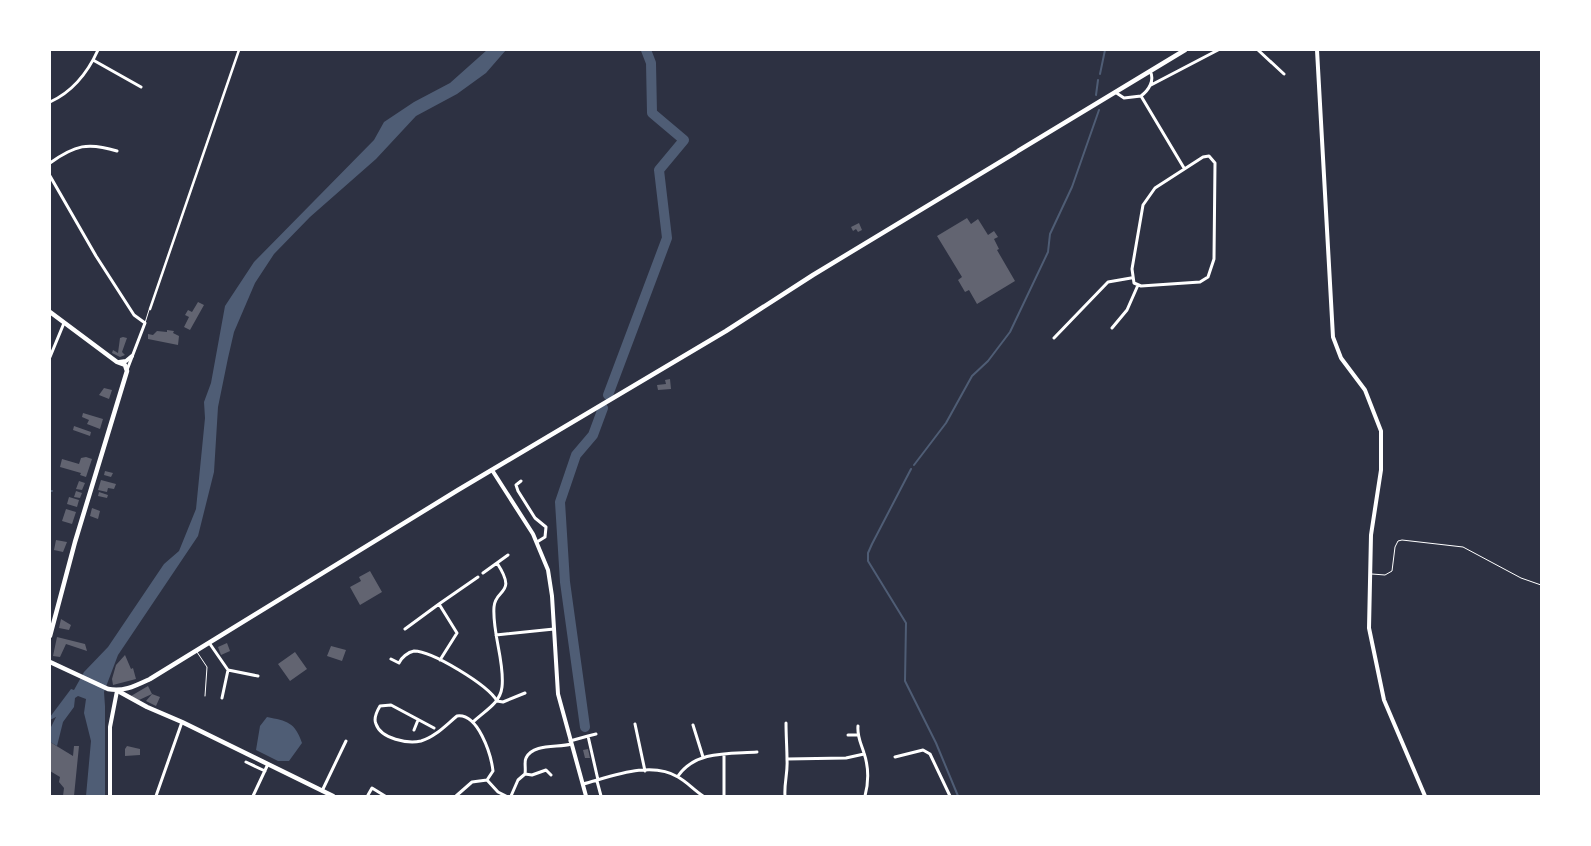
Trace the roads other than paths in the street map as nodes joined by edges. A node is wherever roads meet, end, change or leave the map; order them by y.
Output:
1 (98, 50) edge
2 (239, 50) edge
3 (1185, 50) edge
4 (1218, 50) edge
5 (1258, 50) edge
6 (1317, 50) edge
7 (93, 60) junction
8 (1150, 71) junction
9 (1284, 74) dead end
10 (1150, 85) junction
11 (141, 87) dead end
12 (1115, 92) junction
13 (1141, 96) junction
14 (50, 102) edge
15 (117, 152) dead end
16 (50, 163) edge
17 (1184, 168) junction
18 (50, 176) edge
19 (1132, 278) junction
20 (1138, 285) junction
21 (150, 309) joint
22 (50, 312) edge
23 (64, 322) junction
24 (145, 323) junction
25 (1112, 328) dead end
26 (1054, 338) dead end
27 (132, 356) junction
28 (50, 357) edge
29 (117, 362) junction
30 (127, 371) junction
31 (492, 470) junction
32 (521, 482) dead end
33 (537, 542) junction
34 (508, 555) dead end
35 (497, 563) junction
36 (483, 573) dead end
37 (1369, 574) junction
38 (478, 577) dead end
39 (1541, 585) edge
40 (439, 604) junction
41 (53, 618) edge
42 (405, 629) dead end
43 (554, 629) junction
44 (496, 634) junction
45 (50, 636) edge
46 (210, 644) junction
47 (197, 651) junction
48 (391, 659) dead end
49 (440, 660) junction
50 (50, 662) edge
51 (228, 670) junction
52 (258, 676) dead end
53 (116, 690) junction
54 (525, 693) dead end
55 (205, 696) dead end
56 (222, 698) dead end
57 (497, 701) junction
58 (418, 720) junction
59 (182, 722) junction
60 (473, 722) junction
61 (786, 723) dead end
62 (635, 724) dead end
63 (693, 726) dead end
64 (858, 726) dead end
65 (434, 728) dead end
66 (414, 730) dead end
67 (596, 734) dead end
68 (848, 735) dead end
69 (857, 735) junction
70 (588, 736) junction
71 (346, 741) dead end
72 (571, 742) junction
73 (758, 752) dead end
74 (724, 754) junction
75 (864, 754) junction
76 (703, 757) junction
77 (895, 757) dead end
78 (788, 759) junction
79 (246, 762) dead end
80 (268, 764) junction
81 (265, 771) junction
82 (645, 771) junction
83 (525, 774) junction
84 (551, 775) dead end
85 (678, 776) junction
86 (487, 780) junction
87 (598, 781) junction
88 (583, 784) junction
89 (322, 791) junction
90 (368, 795) edge
91 (700, 795) edge
92 (110, 796) edge
93 (156, 796) edge
94 (253, 796) edge
95 (333, 796) edge
96 (385, 796) edge
97 (456, 796) edge
98 (506, 796) edge
99 (511, 796) edge
100 (586, 796) edge
101 (601, 796) edge
102 (724, 796) edge
103 (785, 796) edge
104 (865, 796) edge
105 (950, 796) edge
106 (1425, 796) edge

1 - 7 street
2 - 21 street
3 - 8 main road
4 - 10 street
5 - 9 street
6 - 37 street
7 - 11 street
7 - 14 street
8 - 10 street
8 - 12 main road
10 - 13 street
12 - 13 street
12 - 31 main road
13 - 17 street
15 - 16 street
17 - 19 street
17 - 20 street
18 - 24 street
19 - 20 street
19 - 26 street
20 - 25 street
21 - 24 lane
22 - 23 main road
23 - 28 street
23 - 29 main road
24 - 27 street
27 - 29 street
27 - 30 street
29 - 30 main road
30 - 41 main road
31 - 33 street
31 - 46 main road
32 - 33 street
33 - 43 street
34 - 35 street
35 - 36 street
35 - 44 street
37 - 39 lane
37 - 106 street
38 - 40 street
40 - 42 street
40 - 49 street
41 - 45 main road
43 - 44 street
43 - 72 street
44 - 57 street
46 - 47 main road
46 - 51 street
47 - 53 main road
47 - 55 lane
48 - 49 street
49 - 57 street
50 - 53 main road
51 - 52 street
51 - 56 street
53 - 59 main road
53 - 92 street
54 - 57 street
57 - 60 street
58 - 60 street
58 - 65 street
58 - 66 street
59 - 80 main road
59 - 93 street
60 - 86 street
61 - 78 street
62 - 82 street
63 - 76 street
64 - 69 street
67 - 70 street
68 - 69 street
69 - 75 street
70 - 72 street
70 - 87 street
71 - 89 street
72 - 83 street
72 - 88 street
73 - 74 street
74 - 76 street
74 - 102 street
75 - 78 street
75 - 104 street
76 - 85 street
77 - 105 street
78 - 103 street
79 - 81 street
80 - 81 street
80 - 89 main road
81 - 94 street
82 - 85 street
82 - 87 street
83 - 84 street
83 - 99 street
85 - 91 street
86 - 97 street
86 - 98 street
87 - 88 street
87 - 101 street
88 - 100 street
89 - 95 main road
90 - 96 street

